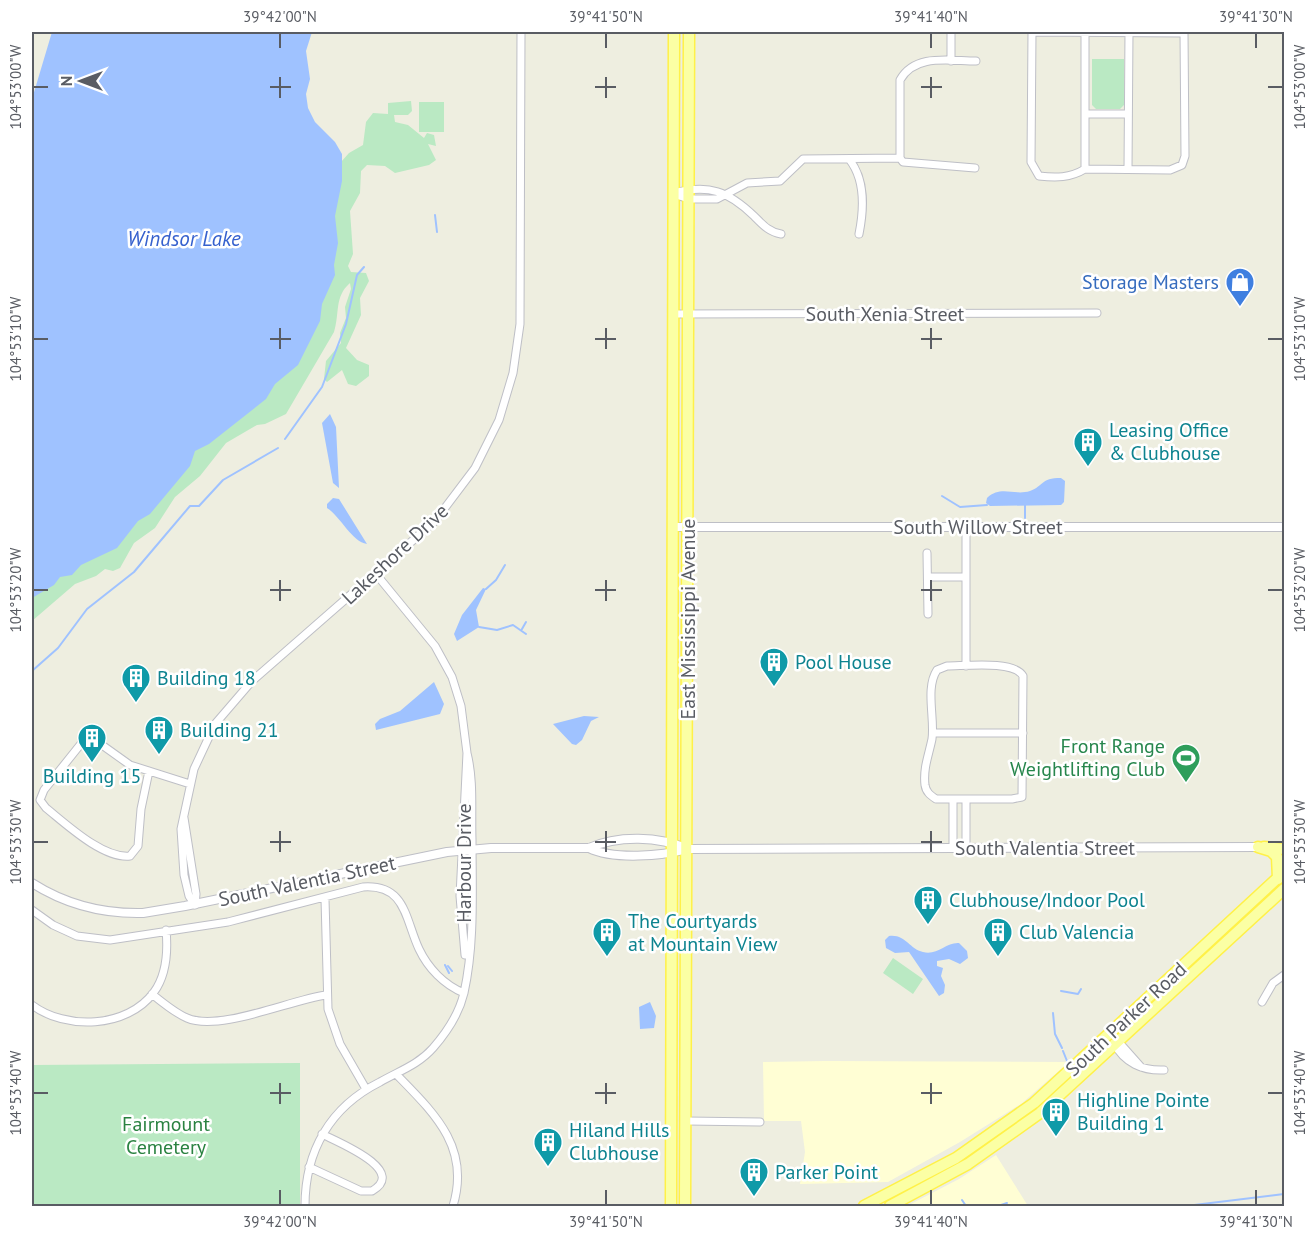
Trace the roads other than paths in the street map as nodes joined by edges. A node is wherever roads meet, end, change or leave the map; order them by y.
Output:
1 (674, 32) edge
2 (689, 32) edge
3 (951, 32) edge
4 (1032, 32) edge
5 (1184, 32) edge
6 (521, 33) edge
7 (1085, 33) edge
8 (1129, 33) edge
9 (951, 61) junction
10 (976, 61) dead end
11 (1085, 114) junction
12 (1128, 114) junction
13 (900, 158) junction
14 (849, 159) junction
15 (975, 168) dead end
16 (1128, 169) junction
17 (1084, 170) junction
18 (725, 193) junction
19 (673, 194) junction
20 (688, 194) junction
21 (781, 234) dead end
22 (859, 234) dead end
23 (1097, 313) dead end
24 (673, 314) junction
25 (688, 314) junction
26 (672, 527) junction
27 (687, 527) junction
28 (1284, 527) edge
29 (966, 528) junction
30 (927, 553) dead end
31 (376, 574) junction
32 (928, 577) junction
33 (966, 578) junction
34 (928, 615) dead end
35 (966, 666) junction
36 (933, 733) junction
37 (1023, 733) junction
38 (149, 771) junction
39 (190, 784) junction
40 (953, 799) junction
41 (966, 799) junction
42 (1258, 847) junction
43 (589, 848) junction
44 (673, 848) junction
45 (953, 848) junction
46 (966, 848) junction
47 (1279, 848) edge
48 (688, 849) junction
49 (467, 850) junction
50 (1284, 853) edge
51 (1281, 875) edge
52 (32, 883) edge
53 (1284, 889) edge
54 (325, 899) junction
55 (195, 905) junction
56 (32, 910) edge
57 (166, 930) junction
58 (466, 972) junction
59 (1284, 975) edge
60 (464, 993) junction
61 (152, 994) junction
62 (326, 995) junction
63 (1262, 1002) dead end
64 (32, 1005) edge
65 (1110, 1035) junction
66 (1118, 1044) junction
67 (1164, 1070) dead end
68 (396, 1074) junction
69 (366, 1089) junction
70 (687, 1121) junction
71 (760, 1122) dead end
72 (322, 1134) junction
73 (309, 1167) junction
74 (305, 1206) edge
75 (453, 1206) edge
76 (671, 1206) edge
77 (685, 1206) edge
78 (864, 1206) edge
79 (890, 1206) edge

1 - 19 main road, East Mississippi Avenue
2 - 20 main road, East Mississippi Avenue
3 - 9 street
4 - 7 street
4 - 17 street
5 - 8 street
5 - 16 street
6 - 31 street, Lakeshore Drive
7 - 8 street
7 - 11 street
8 - 12 street
9 - 10 street
9 - 13 street
11 - 12 street
11 - 17 street
12 - 16 street
13 - 14 street
13 - 15 street
14 - 18 street
14 - 22 street
16 - 17 street
18 - 20 street
18 - 21 street
19 - 20 street
19 - 24 main road, East Mississippi Avenue
20 - 25 main road, East Mississippi Avenue
23 - 25 street, South Xenia Street
24 - 25 street, South Xenia Street
24 - 26 main road, East Mississippi Avenue
25 - 27 main road, East Mississippi Avenue
26 - 27 street, South Willow Street
26 - 44 main road, East Mississippi Avenue
27 - 29 street, South Willow Street
27 - 48 main road, East Mississippi Avenue
28 - 29 street, South Willow Street
29 - 33 street
30 - 32 street
31 - 39 street, Lakeshore Drive
31 - 49 street, Harbour Drive
32 - 33 street
32 - 34 street
33 - 35 street
35 - 36 street
35 - 37 street
36 - 37 street
36 - 40 street
37 - 41 street
38 - 38 street
38 - 39 street
39 - 55 street, Lakeshore Drive
40 - 41 street
40 - 45 street
41 - 46 street
42 - 46 street, South Valentia Street
42 - 47 main road
42 - 51 main road
43 - 44 street, South Valentia Street
43 - 44 street, South Valentia Street
43 - 49 street, South Valentia Street
44 - 48 street, South Valentia Street
44 - 76 main road, East Mississippi Avenue
45 - 46 street, South Valentia Street
45 - 48 street, South Valentia Street
47 - 50 main road
48 - 70 main road, East Mississippi Avenue
49 - 55 street, South Valentia Street
49 - 58 street, Harbour Drive
49 - 58 street, Harbour Drive
51 - 65 main road, South Parker Road
52 - 55 street, South Valentia Street
53 - 66 main road, South Parker Road
54 - 57 street
54 - 60 street
54 - 62 street
56 - 57 street
57 - 61 street
58 - 60 street, Harbour Drive
59 - 63 street
60 - 68 street, Harbour Drive
61 - 62 street
61 - 64 street
62 - 69 street
65 - 66 street
65 - 78 main road, South Parker Road
66 - 67 street
66 - 79 main road, South Parker Road
68 - 69 street, Harbour Drive
68 - 75 street
69 - 72 street, Harbour Drive
70 - 71 street
70 - 77 main road, East Mississippi Avenue
72 - 73 street, Harbour Drive
72 - 73 street
73 - 74 street, Harbour Drive

